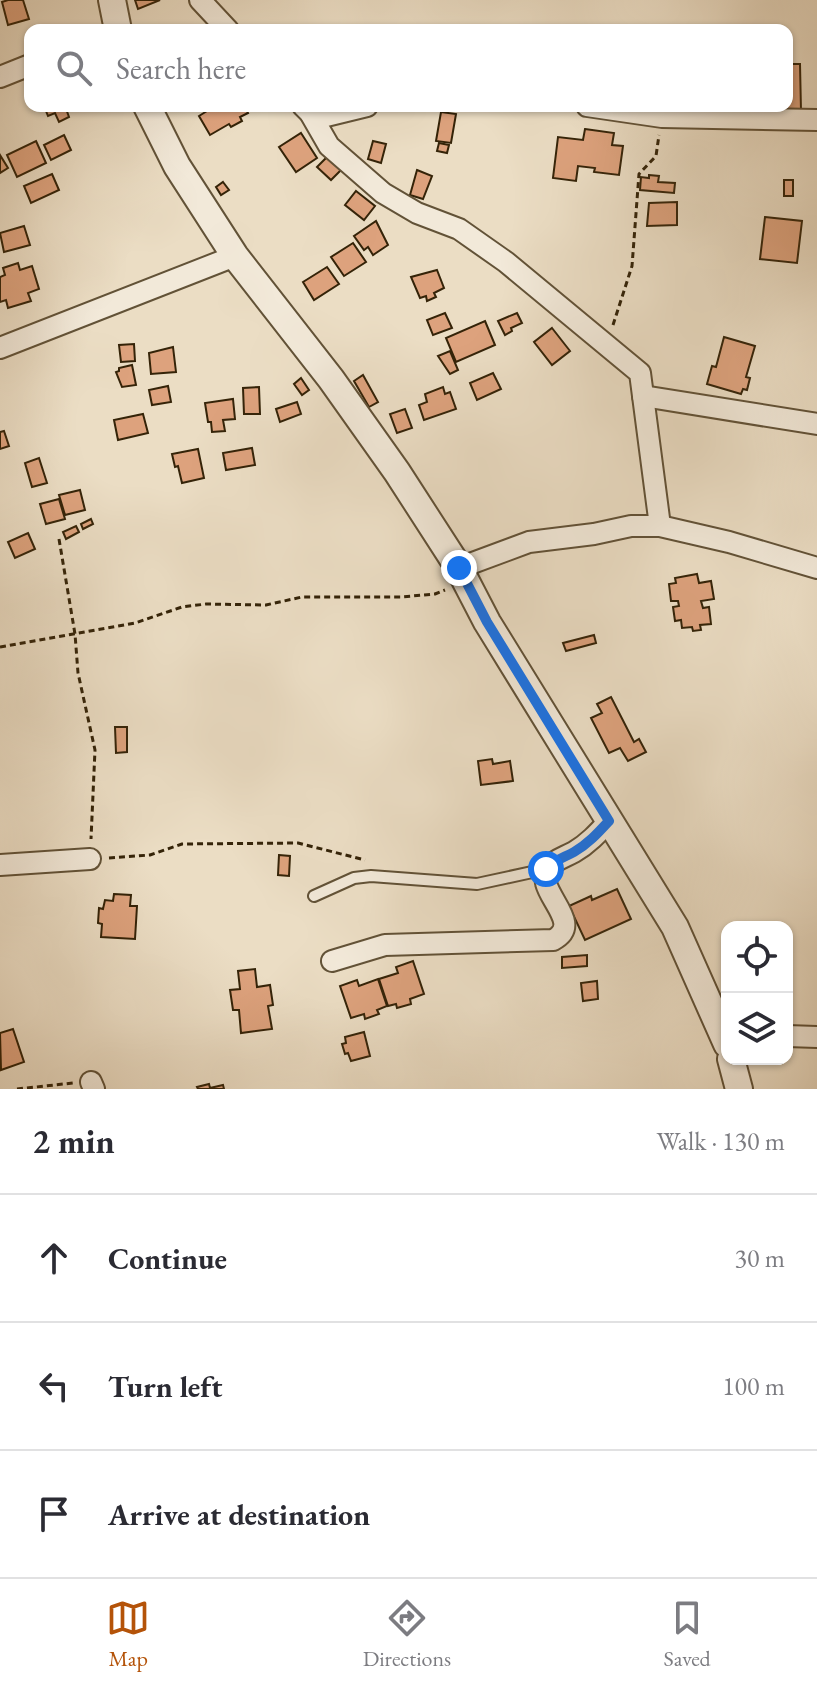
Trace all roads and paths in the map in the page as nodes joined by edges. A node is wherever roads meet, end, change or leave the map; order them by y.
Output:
1 (112, 0) edge
2 (200, 0) edge
3 (117, 24) edge
4 (222, 24) edge
5 (24, 67) edge
6 (0, 77) edge
7 (150, 112) edge
8 (308, 112) edge
9 (312, 112) edge
10 (342, 112) edge
11 (628, 112) edge
12 (662, 117) junction
13 (817, 120) edge
14 (235, 256) junction
15 (608, 344) junction
16 (0, 348) edge
17 (643, 396) junction
18 (817, 424) edge
19 (660, 526) junction
20 (59, 539) dead end
21 (817, 568) edge
22 (462, 574) junction
23 (75, 634) junction
24 (0, 647) edge
25 (609, 821) junction
26 (90, 859) junction
27 (373, 862) dead end
28 (0, 865) edge
29 (546, 869) junction
30 (314, 896) dead end
31 (332, 961) dead end
32 (793, 1036) edge
33 (817, 1037) edge
34 (721, 1040) edge
35 (92, 1085) edge
36 (17, 1089) edge

1 - 3 street
2 - 4 street
5 - 6 street
7 - 14 street
8 - 15 street
9 - 10 street
11 - 12 street
12 - 13 street
12 - 15 path
14 - 16 street
14 - 22 street
15 - 17 street
17 - 18 street
17 - 19 street
19 - 21 street
19 - 22 street
20 - 23 path
22 - 23 path
22 - 25 street
23 - 24 path
23 - 26 path
25 - 29 street
25 - 34 street
26 - 27 path
26 - 28 street
29 - 30 lane
29 - 31 street
32 - 33 street
35 - 36 path

